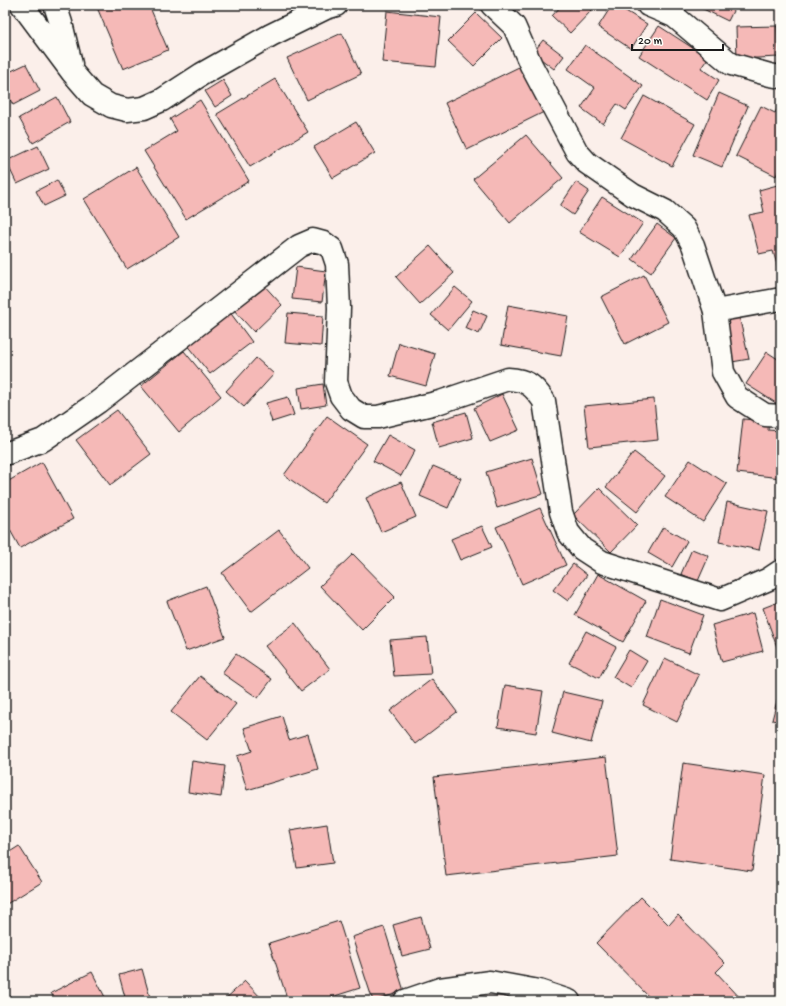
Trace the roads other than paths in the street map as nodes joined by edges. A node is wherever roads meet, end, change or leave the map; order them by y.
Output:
1 (22, 5) edge
2 (55, 5) edge
3 (336, 5) edge
4 (492, 5) edge
5 (648, 5) edge
6 (72, 72) junction
7 (781, 77) edge
8 (781, 299) edge
9 (715, 311) junction
10 (781, 416) edge
11 (5, 454) edge
12 (781, 571) edge
13 (405, 1001) edge
14 (569, 1001) edge

1 - 6 street
2 - 6 street
3 - 6 street
4 - 9 street
5 - 7 street
8 - 9 street
9 - 10 street
11 - 12 street
13 - 14 street

